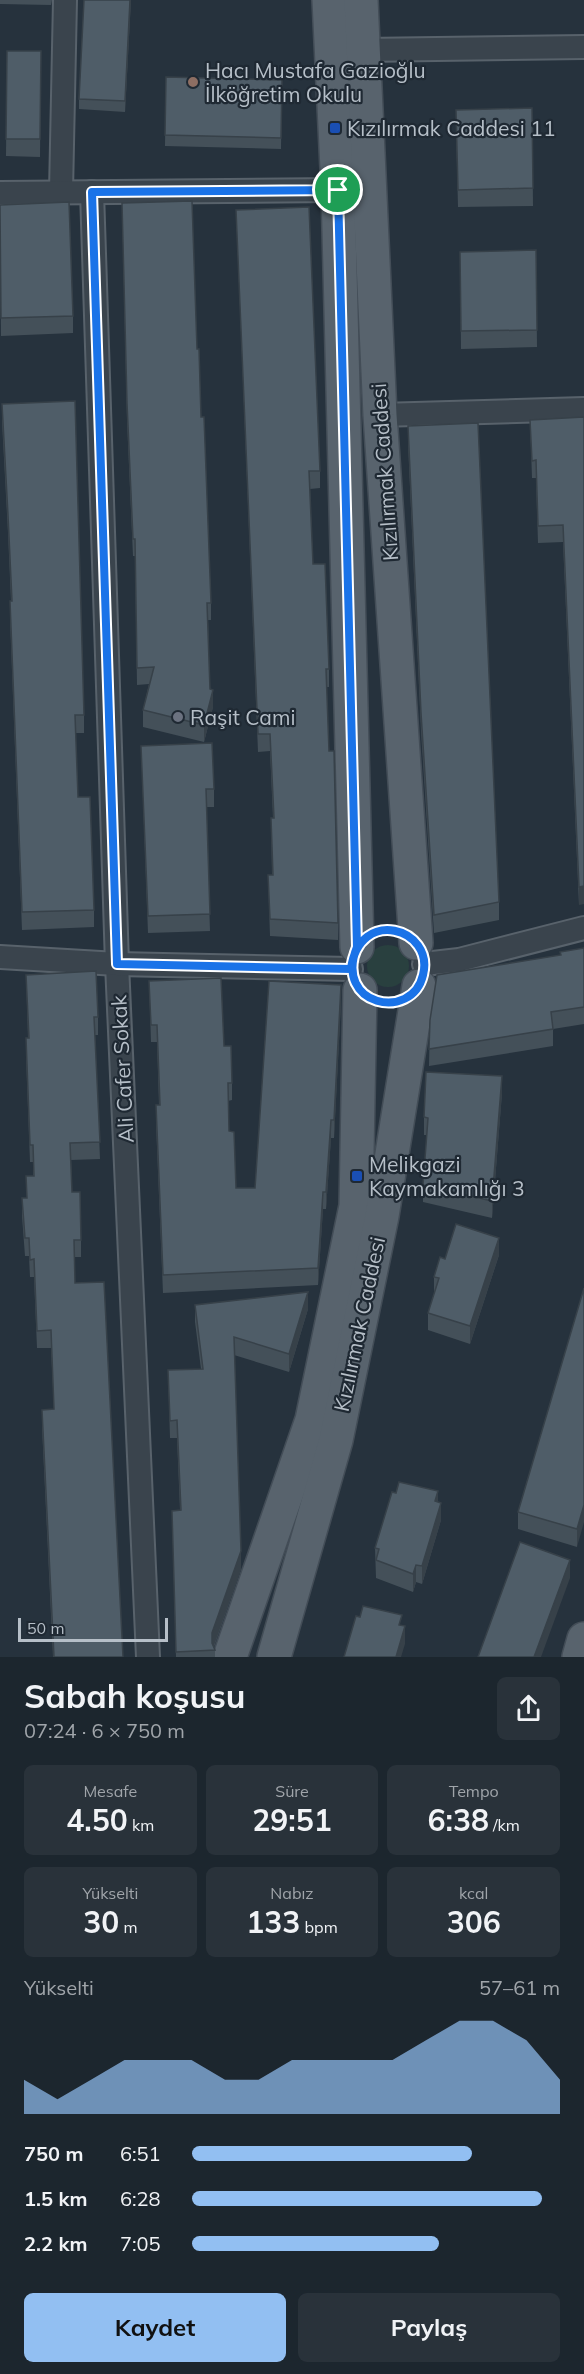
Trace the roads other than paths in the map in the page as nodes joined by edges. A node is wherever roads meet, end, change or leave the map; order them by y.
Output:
1 (65, 0) edge
2 (329, 0) edge
3 (361, 0) edge
4 (584, 47) edge
5 (363, 50) junction
6 (338, 190) junction
7 (61, 192) junction
8 (92, 192) junction
9 (0, 193) edge
10 (584, 409) edge
11 (380, 415) junction
12 (584, 928) edge
13 (0, 957) edge
14 (117, 964) junction
15 (420, 964) junction
16 (356, 968) junction
17 (584, 1639) edge
18 (148, 1657) edge
19 (230, 1657) edge
20 (274, 1657) edge
21 (579, 1657) edge

1 - 7 street
2 - 6 main road, Kızılırmak Caddesi
3 - 5 main road, Kızılırmak Caddesi
4 - 5 street
5 - 11 main road, Kızılırmak Caddesi
6 - 8 street
6 - 16 main road, Kızılırmak Caddesi
7 - 8 street
7 - 9 street
8 - 14 street, Ali Cafer Sokak
10 - 11 street
11 - 15 main road, Kızılırmak Caddesi
12 - 15 street
13 - 14 street
14 - 16 street
14 - 18 street, Ali Cafer Sokak
15 - 16 main road
15 - 16 main road
15 - 20 main road, Kızılırmak Caddesi
16 - 19 main road, Kızılırmak Caddesi
17 - 21 main road

